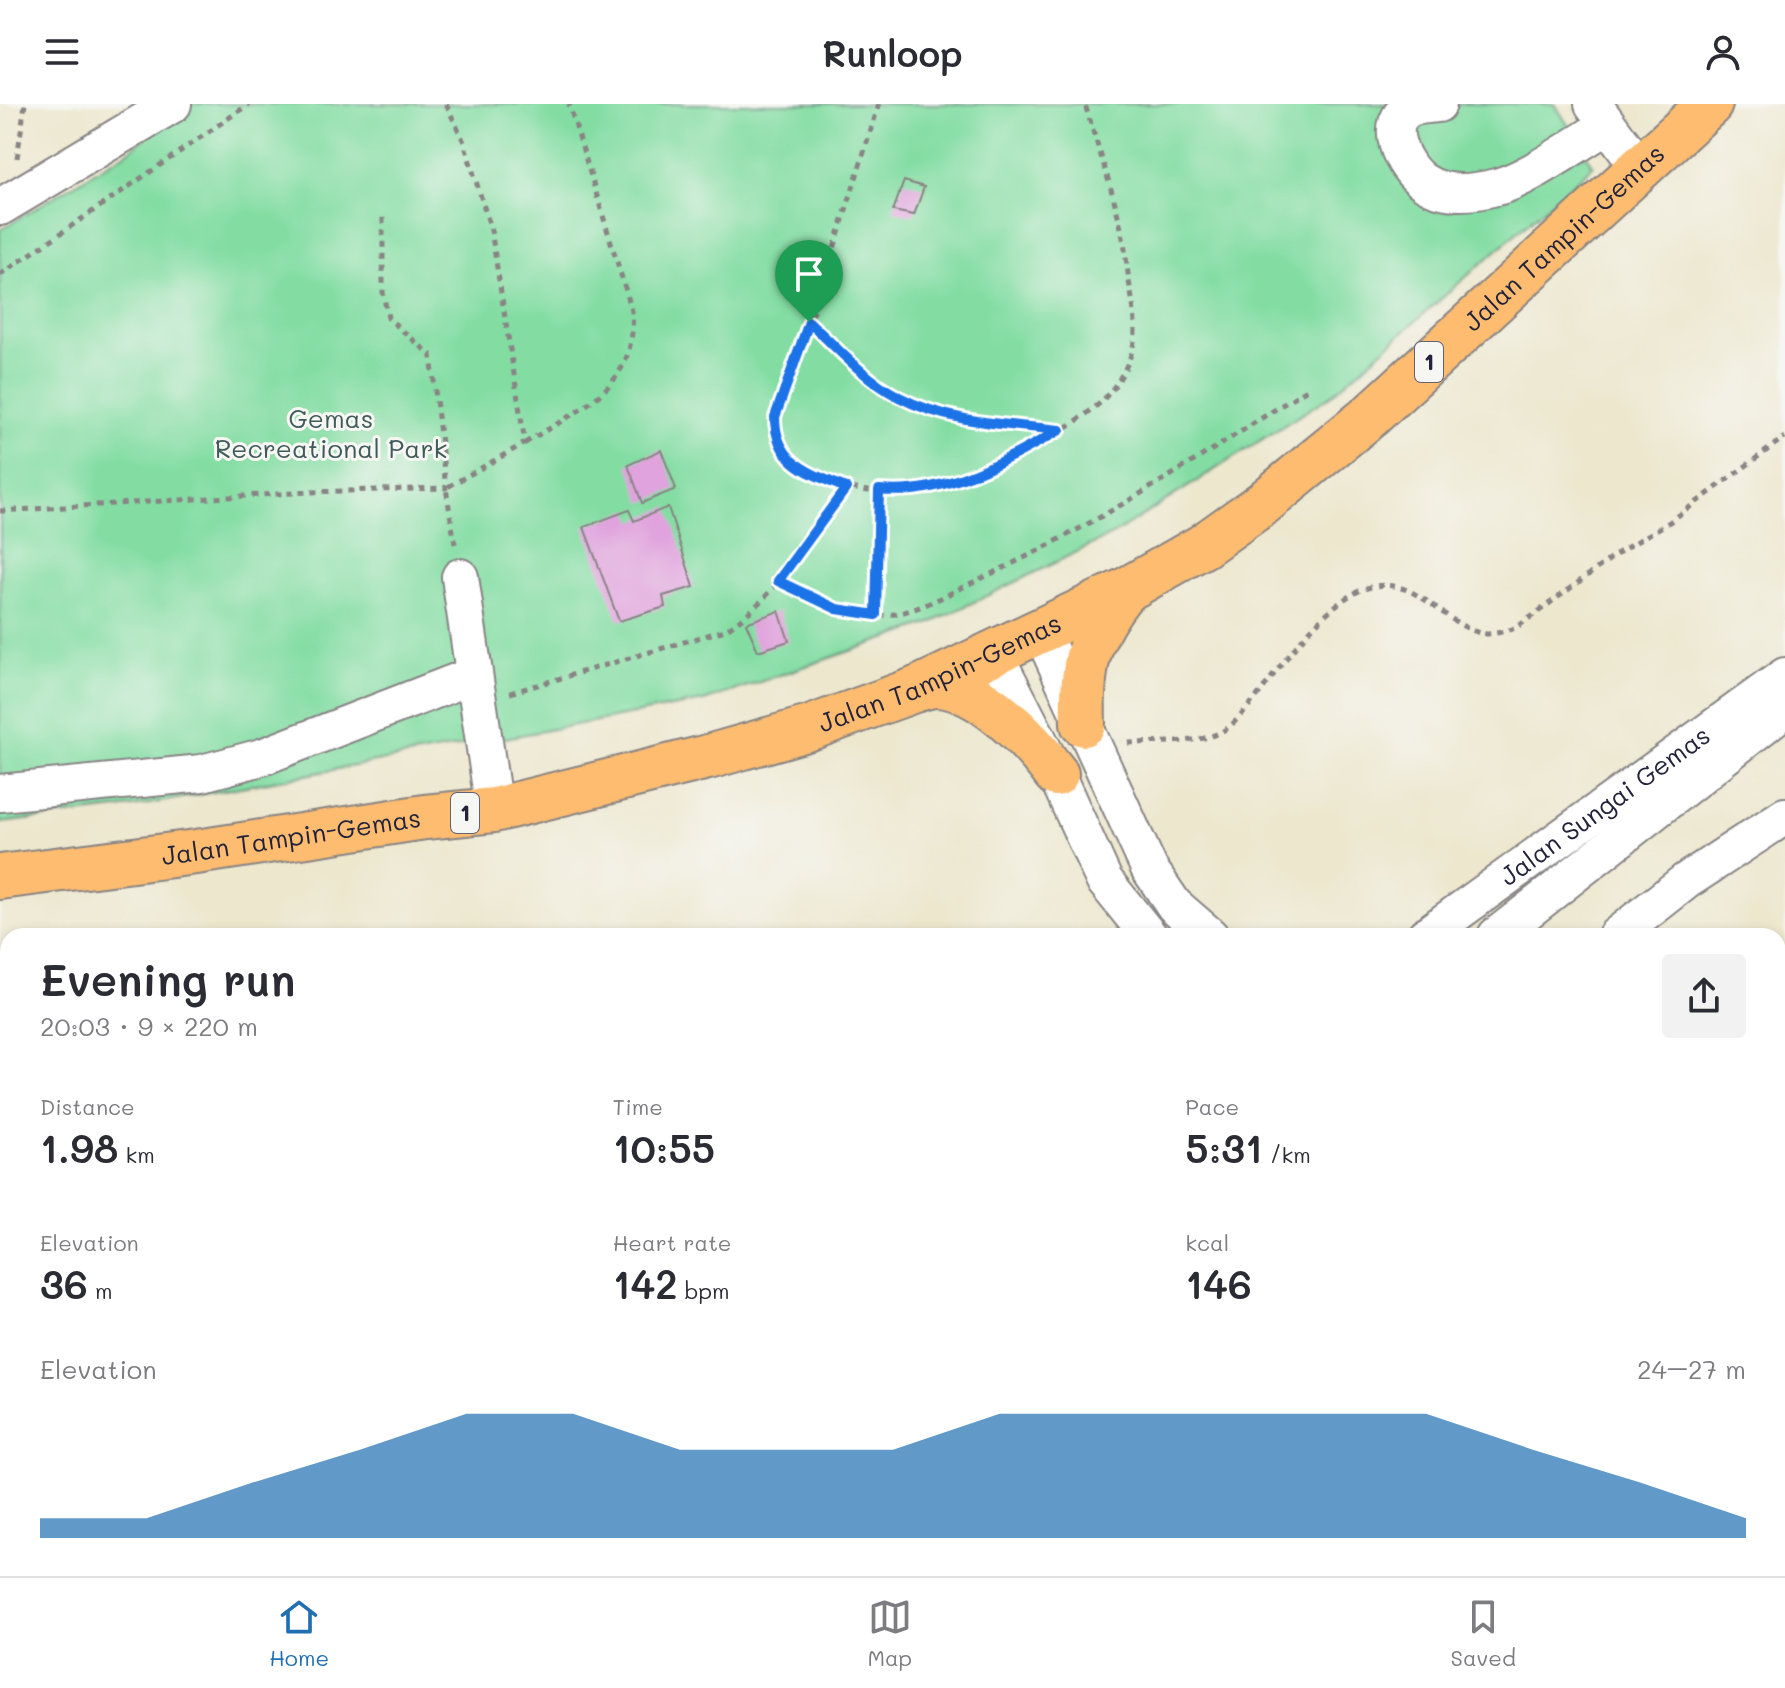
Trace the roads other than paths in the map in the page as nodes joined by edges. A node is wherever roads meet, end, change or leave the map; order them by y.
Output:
1 (173, 104) edge
2 (1438, 104) edge
3 (1710, 104) edge
4 (1601, 115) edge
5 (1641, 169) junction
6 (0, 207) edge
7 (460, 577) road end
8 (1124, 591) junction
9 (1041, 631) junction
10 (994, 653) junction
11 (1785, 676) edge
12 (476, 689) junction
13 (917, 689) junction
14 (1785, 709) edge
15 (1088, 735) junction
16 (1056, 774) junction
17 (0, 793) edge
18 (494, 810) junction
19 (1785, 816) edge
20 (0, 877) edge
21 (1143, 928) edge
22 (1201, 928) edge
23 (1436, 928) edge
24 (1506, 928) edge
25 (1626, 928) edge

1 - 6 street
2 - 4 street
3 - 5 highway, Jalan Tampin-Gemas / 1
4 - 5 street
5 - 8 highway, Jalan Tampin-Gemas / 1
7 - 12 street
8 - 9 highway, Jalan Tampin-Gemas / 1
8 - 15 highway
9 - 10 highway, Jalan Tampin-Gemas / 1
9 - 15 street
10 - 13 highway, Jalan Tampin-Gemas / 1
10 - 16 street
11 - 23 street, Jalan Sungai Gemas
12 - 17 street
12 - 18 street
13 - 16 highway
13 - 18 highway, Jalan Tampin-Gemas / 1
14 - 24 street, Jalan Sungai Gemas
15 - 22 street
16 - 21 street
18 - 20 highway, Jalan Tampin-Gemas / 1
19 - 25 street

